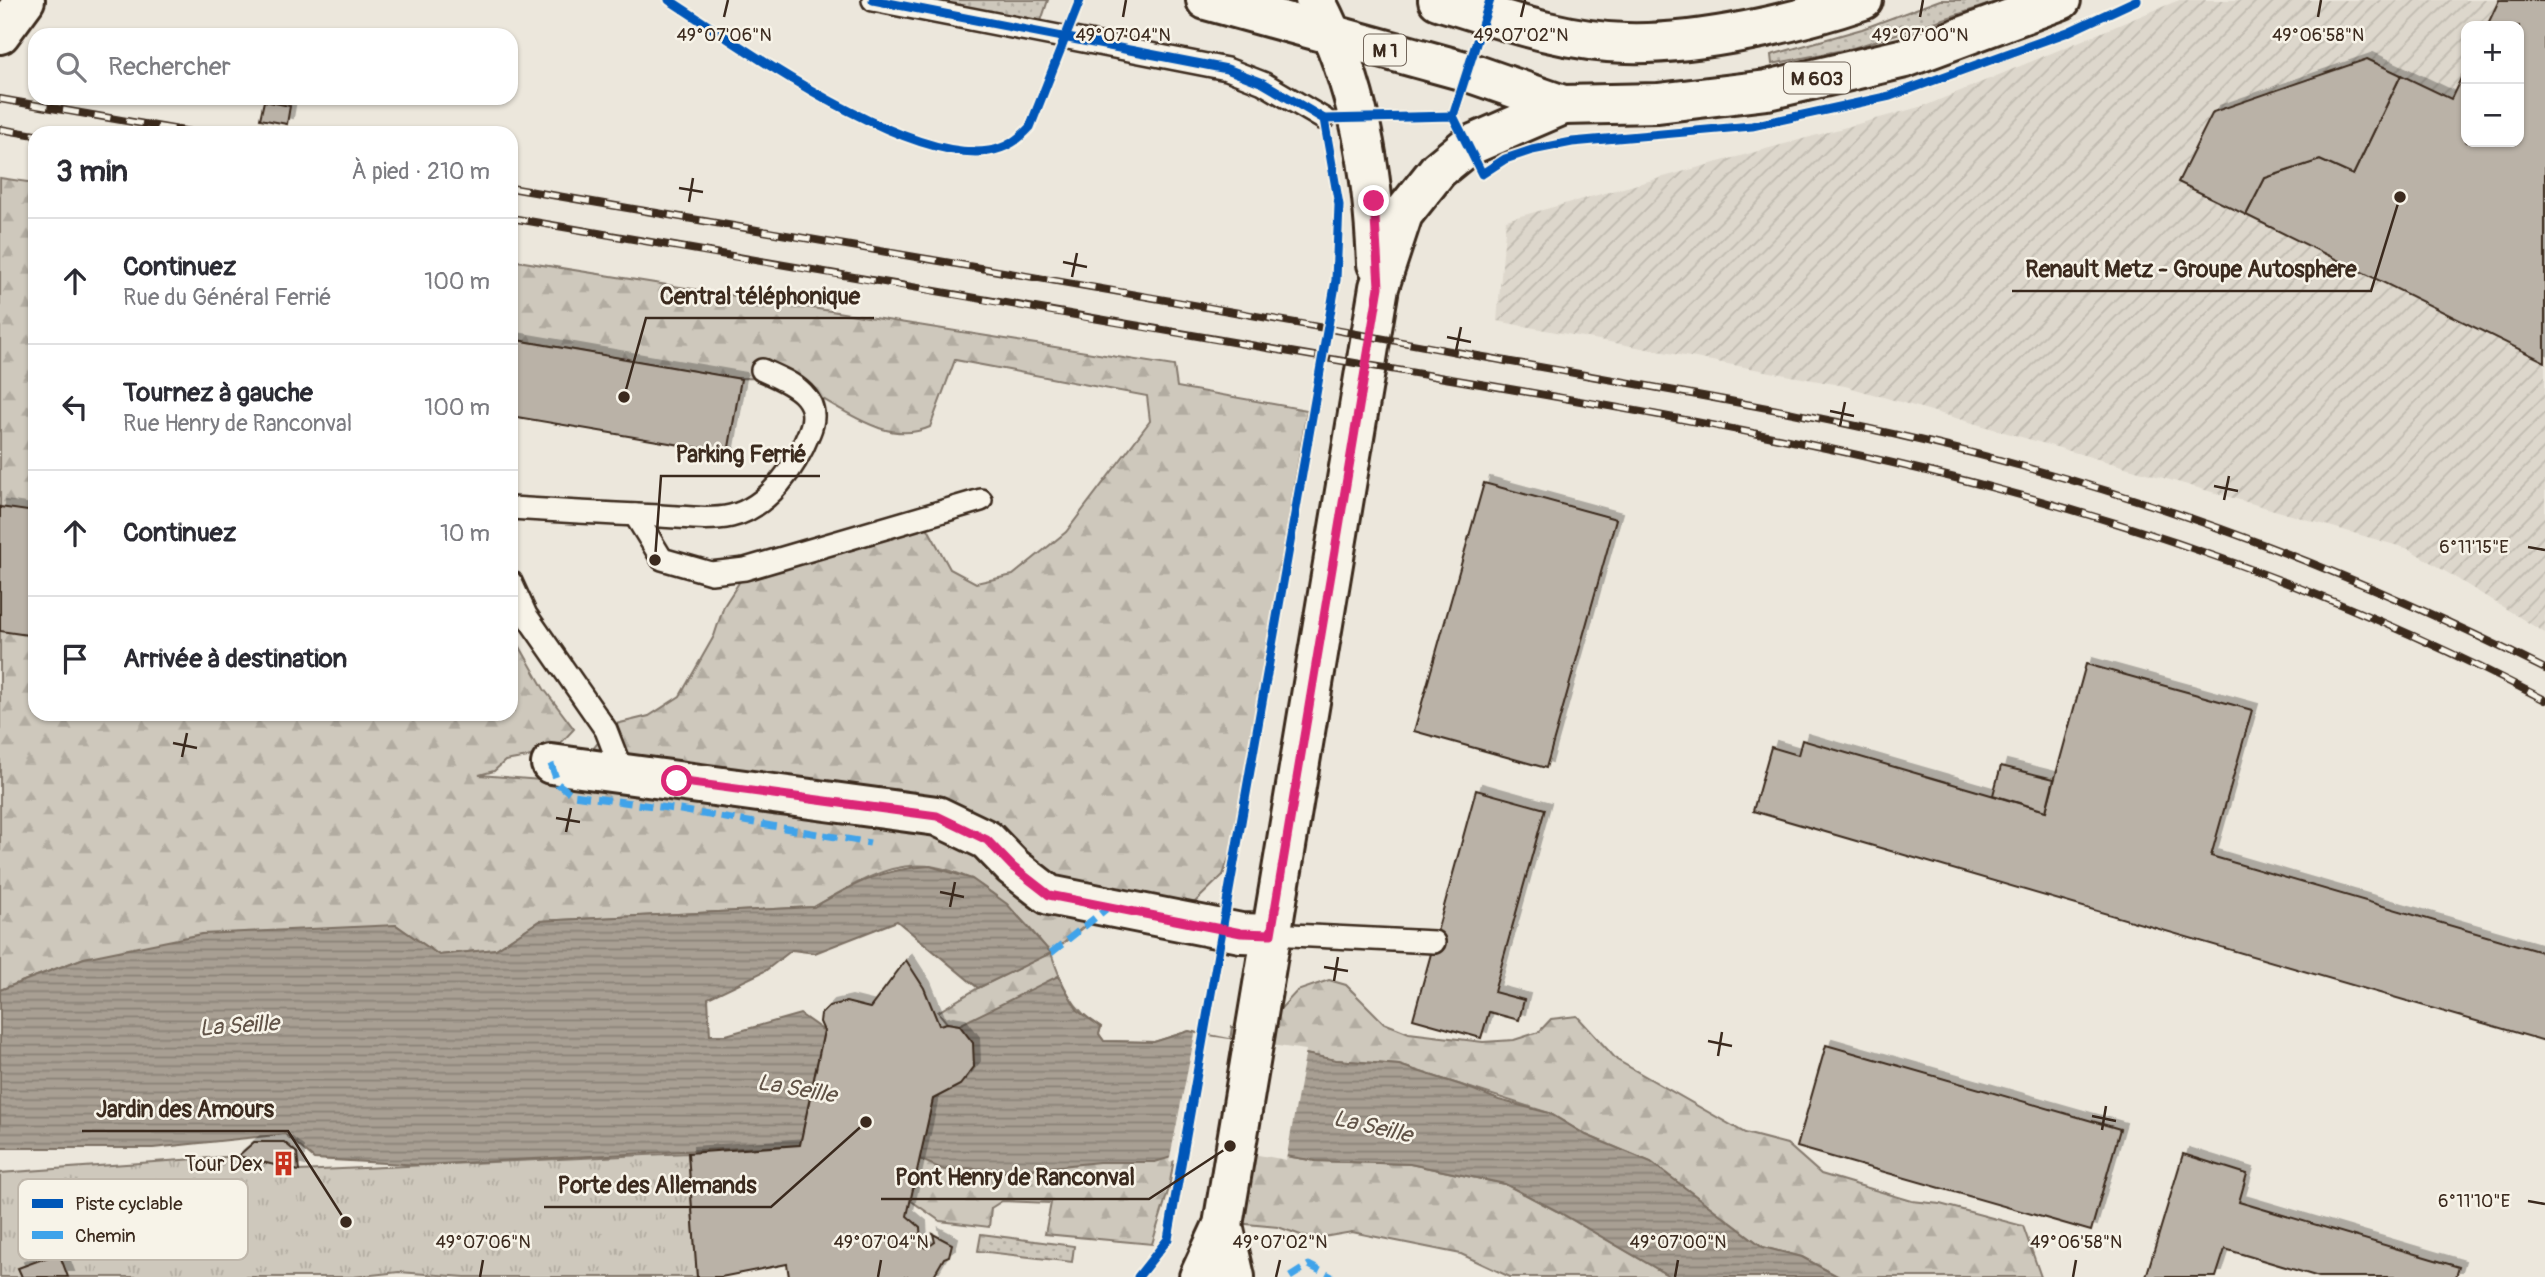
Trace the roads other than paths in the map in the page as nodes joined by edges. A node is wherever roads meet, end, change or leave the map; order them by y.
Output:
1 (25, 0) edge
2 (873, 0) edge
3 (1206, 0) edge
4 (1315, 0) edge
5 (1438, 0) edge
6 (1863, 0) edge
7 (2061, 0) edge
8 (0, 34) edge
9 (1335, 37) junction
10 (1563, 105) junction
11 (1324, 119) dead end
12 (1379, 287) junction
13 (762, 370) dead end
14 (981, 500) dead end
15 (518, 508) edge
16 (635, 515) junction
17 (518, 597) edge
18 (551, 764) dead end
19 (624, 774) junction
20 (1271, 934) junction
21 (1434, 942) dead end
22 (1223, 1225) junction
23 (1199, 1277) edge
24 (1235, 1277) edge

1 - 8 main road
2 - 11 lane
3 - 9 main road, M 1
4 - 9 main road, M 603
5 - 6 main road
7 - 10 main road, M 603
9 - 10 main road, M 1
9 - 12 main road, M 603
10 - 12 main road, M 603
12 - 20 main road, M 603
13 - 16 lane
14 - 16 lane
15 - 16 lane
17 - 19 lane
18 - 19 main road
19 - 20 main road
20 - 21 lane
20 - 22 main road, M 603
22 - 23 main road, M 603
22 - 24 main road

